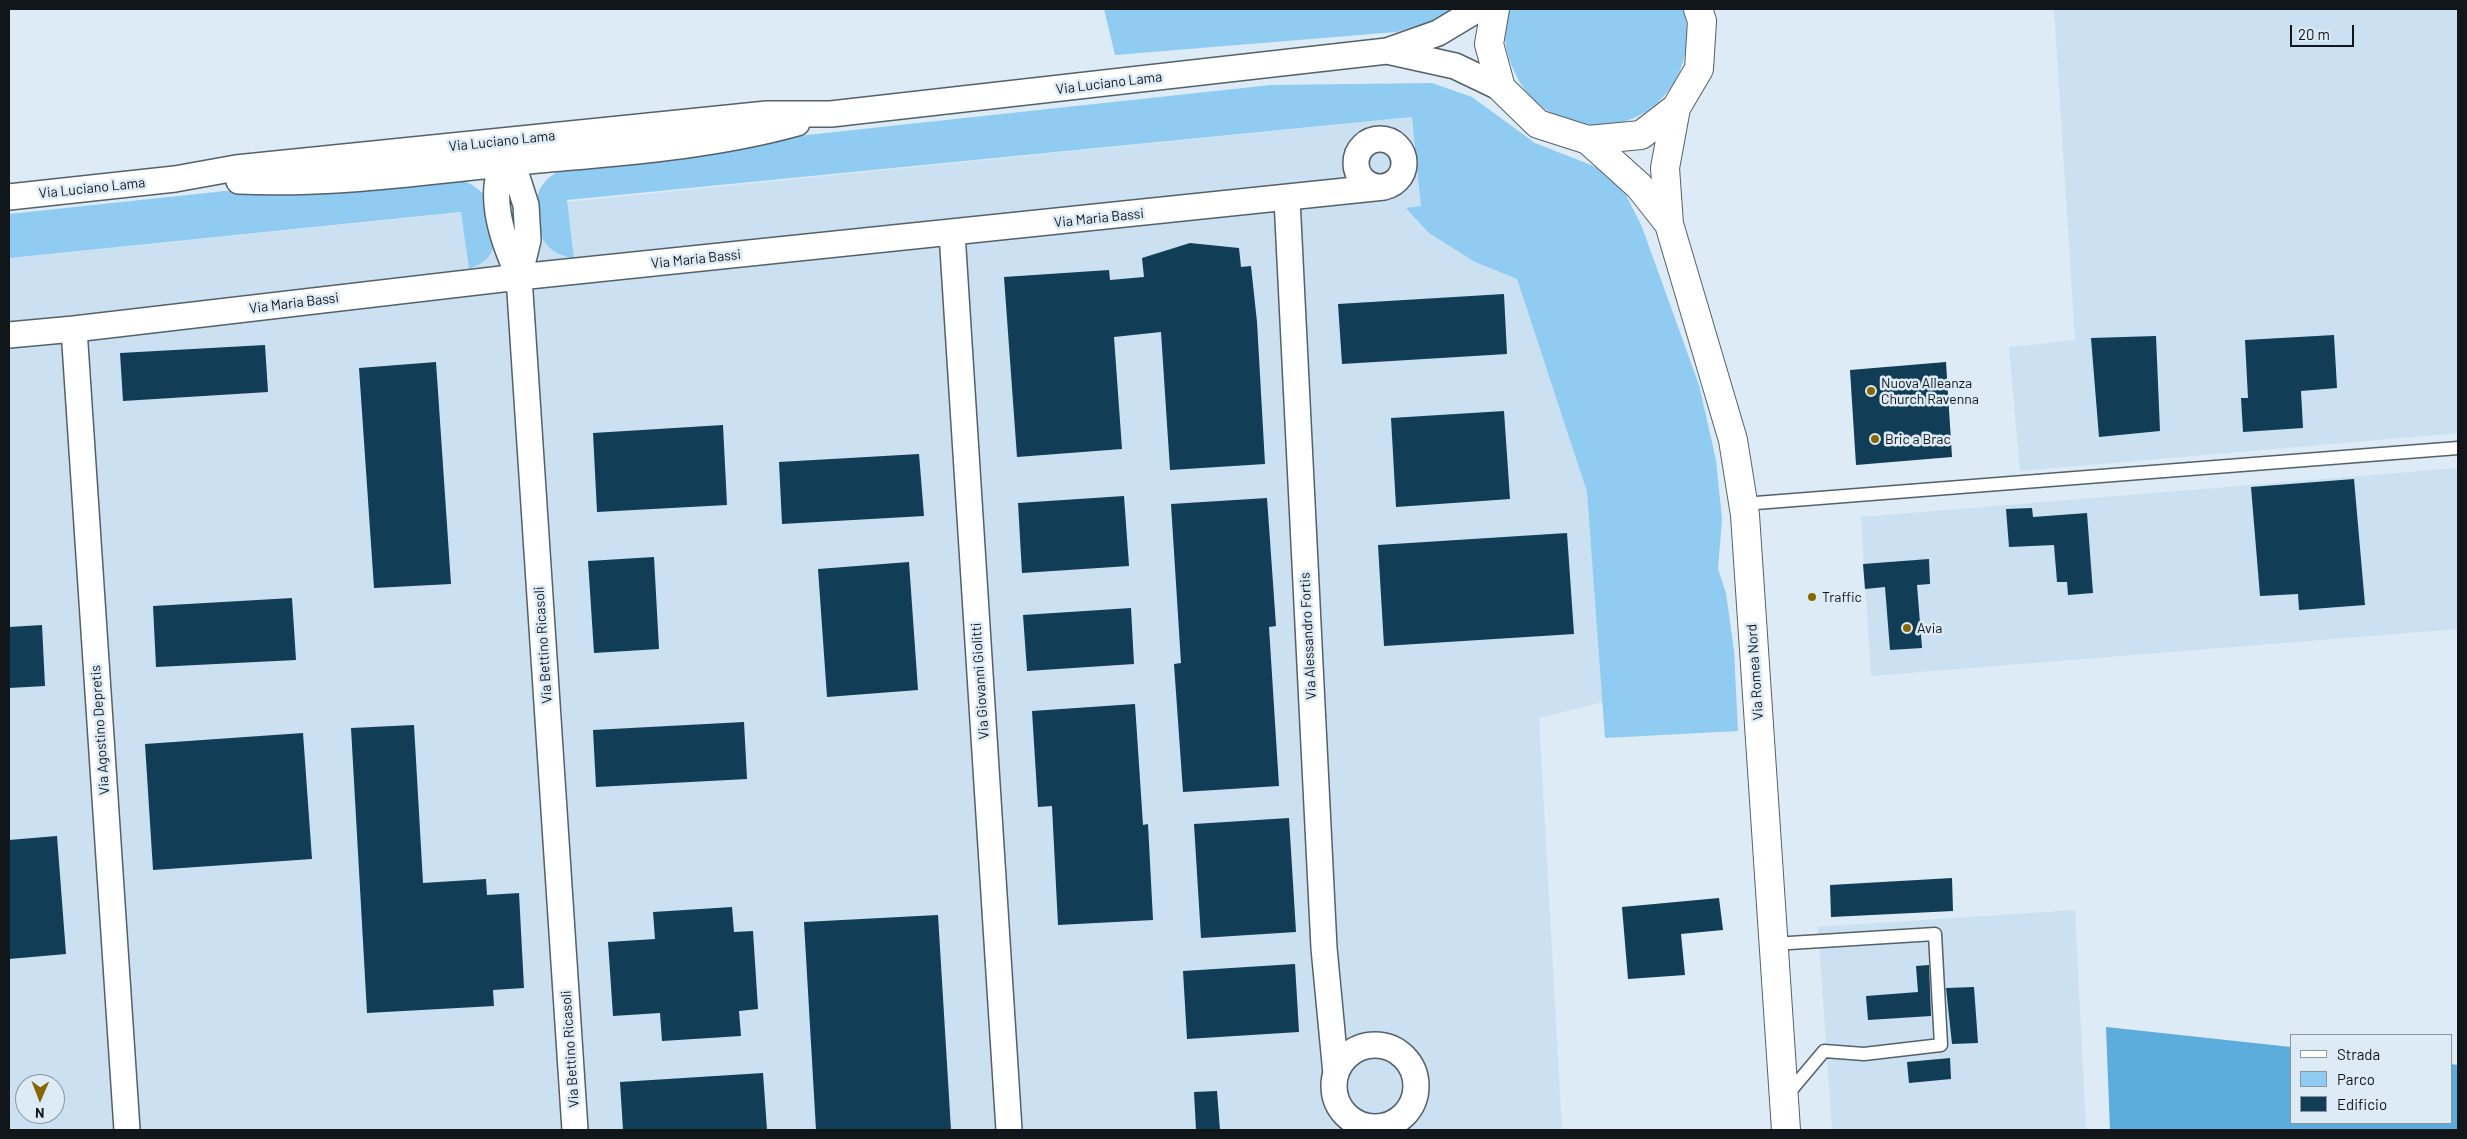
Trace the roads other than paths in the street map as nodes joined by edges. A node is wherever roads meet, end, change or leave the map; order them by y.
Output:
1 (1478, 9) edge
2 (1495, 9) edge
3 (1698, 9) edge
4 (1387, 51) junction
5 (1501, 88) junction
6 (1676, 108) junction
7 (831, 114) junction
8 (684, 123) junction
9 (1588, 140) junction
10 (551, 159) junction
11 (320, 160) junction
12 (502, 164) junction
13 (463, 168) junction
14 (175, 179) junction
15 (1384, 187) dead end
16 (9, 196) edge
17 (1287, 199) junction
18 (526, 205) junction
19 (497, 207) junction
20 (1669, 224) junction
21 (952, 232) junction
22 (519, 277) junction
23 (74, 330) junction
24 (9, 334) edge
25 (2458, 448) edge
26 (1743, 504) junction
27 (1773, 944) junction
28 (1336, 1074) dead end
29 (1785, 1117) edge
30 (127, 1130) edge
31 (575, 1130) edge
32 (1009, 1130) edge

1 - 4 street, Via Luciano Lama
2 - 5 main road
3 - 6 main road
4 - 5 street, Via Luciano Lama
4 - 7 street, Via Luciano Lama
5 - 9 main road
6 - 9 main road
6 - 20 main road, Via Romea Nord
7 - 8 street, Via Luciano Lama
7 - 10 street, Via Luciano Lama
8 - 11 street, Via Luciano Lama
8 - 12 street, Via Luciano Lama
9 - 20 main road, Via Romea Nord
10 - 12 street, Via Luciano Lama
10 - 18 street
11 - 12 street, Via Luciano Lama
11 - 14 street, Via Luciano Lama
12 - 13 street, Via Luciano Lama
12 - 18 street
12 - 19 street, Via Bettino Ricasoli
13 - 14 street, Via Luciano Lama
13 - 19 street
14 - 16 street, Via Luciano Lama
15 - 17 street, Via Maria Bassi
17 - 21 street, Via Maria Bassi
17 - 28 street, Via Alessandro Fortis
18 - 22 street
19 - 22 street, Via Bettino Ricasoli
20 - 26 main road, Via Romea Nord
21 - 22 street, Via Maria Bassi
21 - 32 street, Via Giovanni Giolitti
22 - 23 street, Via Maria Bassi
22 - 31 street, Via Bettino Ricasoli
23 - 24 street, Via Maria Bassi
23 - 30 street, Via Agostino Depretis
25 - 26 lane
26 - 27 main road, Via Romea Nord
27 - 29 main road, Via Romea Nord
27 - 29 lane

